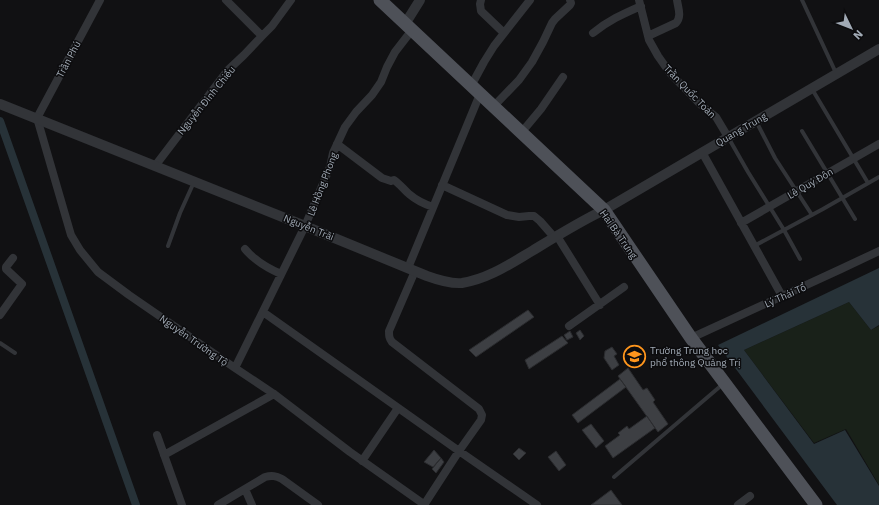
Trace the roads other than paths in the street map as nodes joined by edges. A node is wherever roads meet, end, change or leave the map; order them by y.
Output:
1 (100, 0) edge
2 (226, 0) edge
3 (291, 0) edge
4 (380, 0) edge
5 (420, 0) edge
6 (481, 0) edge
7 (530, 0) edge
8 (570, 0) edge
9 (677, 0) edge
10 (802, 0) edge
11 (640, 3) edge
12 (408, 27) junction
13 (504, 33) junction
14 (593, 33) dead end
15 (262, 36) junction
16 (648, 36) junction
17 (878, 53) edge
18 (836, 74) junction
19 (563, 77) dead end
20 (812, 88) junction
21 (476, 90) junction
22 (4, 106) edge
23 (493, 107) junction
24 (37, 118) junction
25 (756, 121) junction
26 (802, 131) dead end
27 (521, 133) junction
28 (728, 137) junction
29 (337, 144) junction
30 (879, 144) edge
31 (702, 152) junction
32 (854, 158) junction
33 (155, 166) junction
34 (827, 174) junction
35 (879, 177) edge
36 (194, 181) junction
37 (868, 183) junction
38 (442, 184) junction
39 (797, 191) junction
40 (842, 198) junction
41 (769, 206) junction
42 (433, 207) junction
43 (604, 210) junction
44 (812, 215) junction
45 (855, 218) dead end
46 (741, 223) junction
47 (305, 226) junction
48 (784, 230) junction
49 (556, 237) junction
50 (168, 246) dead end
51 (754, 246) junction
52 (245, 249) dead end
53 (879, 251) edge
54 (13, 258) dead end
55 (800, 259) dead end
56 (411, 269) junction
57 (281, 274) junction
58 (624, 287) dead end
59 (782, 296) junction
60 (600, 305) junction
61 (263, 312) junction
62 (0, 315) edge
63 (569, 326) dead end
64 (691, 338) junction
65 (0, 343) edge
66 (15, 353) dead end
67 (235, 368) junction
68 (725, 383) junction
69 (274, 394) junction
70 (398, 408) junction
71 (157, 435) dead end
72 (459, 451) junction
73 (164, 455) junction
74 (362, 460) junction
75 (614, 477) dead end
76 (246, 489) junction
77 (750, 496) dead end
78 (182, 505) edge
79 (218, 505) edge
80 (252, 505) edge
81 (318, 505) edge
82 (424, 505) edge
83 (537, 505) edge
84 (738, 505) edge
85 (816, 505) edge

1 - 24 street, Trần Phú
2 - 15 street
3 - 15 street, Nguyễn Đình Chiểu
4 - 12 main road, Hai Bà Trưng
5 - 12 street, Lê Hồng Phong
6 - 13 street
7 - 13 street
8 - 23 street
9 - 16 street
10 - 18 lane
11 - 14 street
11 - 16 street, Trần Quốc Toản
12 - 21 main road, Hai Bà Trưng
12 - 29 street, Lê Hồng Phong
13 - 21 street
15 - 33 street, Nguyễn Đình Chiểu
16 - 28 street, Trần Quốc Toản
17 - 18 street, Quang Trung
18 - 20 street, Quang Trung
19 - 27 street
20 - 25 street, Quang Trung
20 - 32 lane
21 - 23 main road, Hai Bà Trưng
21 - 38 street
22 - 24 street, Nguyễn Trãi
23 - 27 main road, Hai Bà Trưng
24 - 33 street, Nguyễn Trãi
24 - 67 street, Nguyễn Trường Tộ
25 - 28 street, Quang Trung
25 - 39 lane
26 - 34 lane
27 - 43 main road, Hai Bà Trưng
28 - 31 street, Quang Trung
28 - 41 lane
29 - 42 street
29 - 47 street, Lê Hồng Phong
30 - 32 street, Lê Quý Đôn
31 - 43 street, Quang Trung
31 - 46 street
32 - 34 street, Lê Quý Đôn
32 - 37 lane
33 - 36 street, Nguyễn Trãi
34 - 39 street, Lê Quý Đôn
34 - 40 lane
35 - 37 lane
36 - 47 street, Nguyễn Trãi
36 - 50 lane
37 - 40 lane
38 - 42 street
38 - 49 street
39 - 41 street, Lê Quý Đôn
39 - 44 lane
40 - 44 lane
40 - 45 lane
41 - 46 street, Lê Quý Đôn
41 - 48 lane
42 - 56 street
43 - 49 street, Nguyễn Trãi
43 - 64 main road, Hai Bà Trưng
44 - 48 lane
46 - 51 street
47 - 56 street, Nguyễn Trãi
47 - 57 street, Lê Hồng Phong
48 - 51 lane
48 - 55 lane
49 - 56 street, Nguyễn Trãi
49 - 60 street
51 - 59 street
52 - 57 street
53 - 59 street, Lý Thái Tổ
54 - 62 street
56 - 72 street
57 - 61 street, Lê Hồng Phong
58 - 60 street
59 - 64 street, Lý Thái Tổ
60 - 63 street
61 - 67 street, Lê Hồng Phong
61 - 70 street
64 - 68 main road, Hai Bà Trưng
65 - 66 lane
67 - 69 street, Nguyễn Trường Tộ
68 - 75 lane
68 - 85 main road, Hai Bà Trưng
69 - 73 street
69 - 74 street, Nguyễn Trường Tộ
70 - 72 street
70 - 74 street
71 - 73 street
72 - 82 street
72 - 83 street
73 - 78 street
74 - 82 street, Nguyễn Trường Tộ
76 - 79 street
76 - 80 street
76 - 81 street
77 - 84 street

